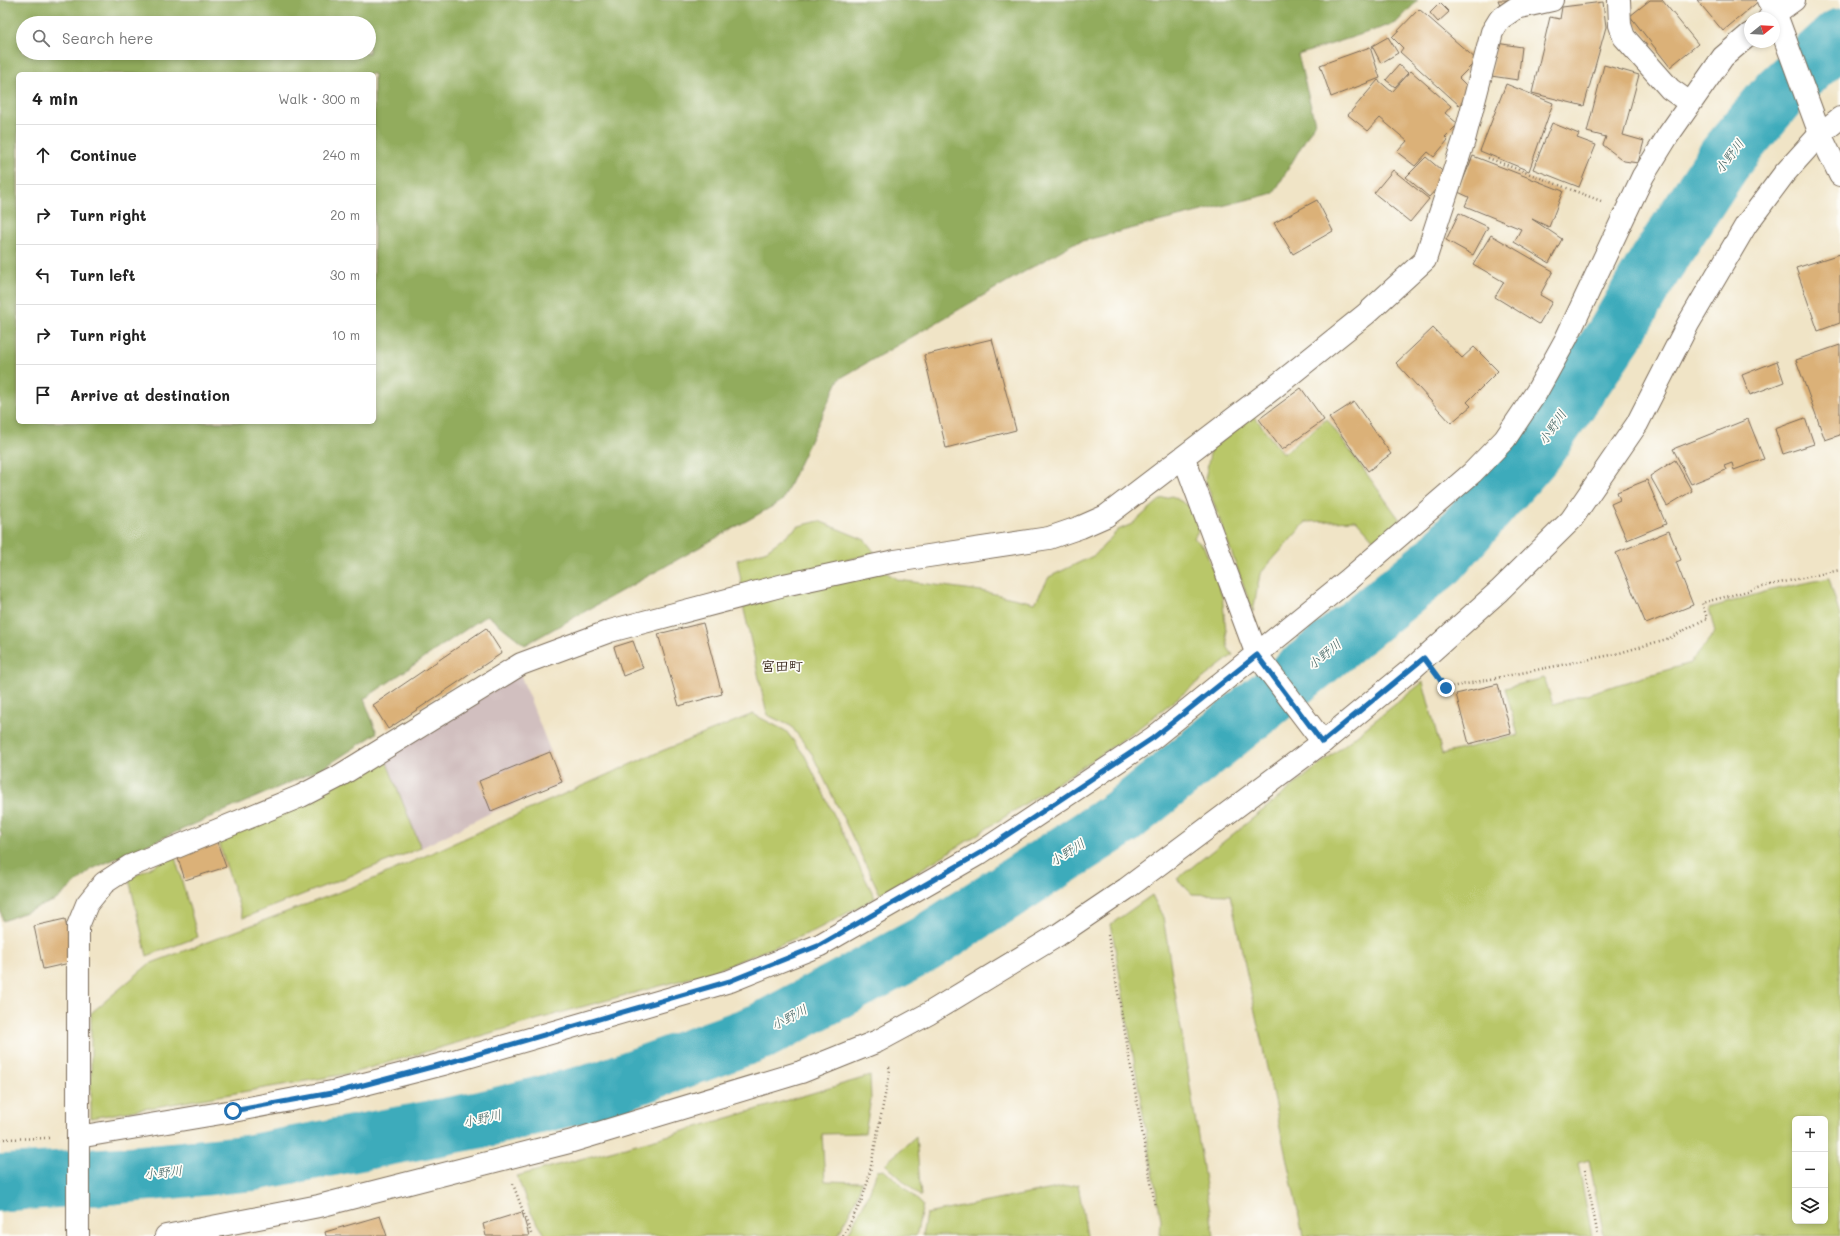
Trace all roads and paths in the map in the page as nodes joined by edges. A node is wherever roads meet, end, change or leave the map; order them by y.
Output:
1 (1552, 0) edge
2 (1619, 0) edge
3 (1794, 0) edge
4 (1776, 12) edge
5 (1780, 32) edge
6 (1744, 39) edge
7 (1690, 103) junction
8 (1840, 118) edge
9 (1820, 134) junction
10 (1461, 148) junction
11 (1840, 176) edge
12 (1626, 211) junction
13 (1184, 458) junction
14 (1840, 570) edge
15 (1424, 658) junction
16 (1260, 660) junction
17 (1317, 735) junction
18 (1095, 910) junction
19 (878, 1041) junction
20 (0, 1139) edge
21 (78, 1141) junction
22 (503, 1158) junction
23 (1585, 1170) dead end
24 (1155, 1206) dead end
25 (78, 1228) edge
26 (166, 1236) edge
27 (532, 1236) edge
28 (843, 1236) edge
29 (1598, 1236) edge

1 - 10 street
2 - 7 street
3 - 4 street
5 - 9 street
6 - 7 street
7 - 12 street
8 - 9 street
9 - 11 street
9 - 15 street
10 - 12 path
10 - 13 street
12 - 16 street
13 - 16 street
13 - 21 street
14 - 15 path
15 - 17 street
16 - 17 street
16 - 21 street
17 - 18 street
18 - 19 street
18 - 24 path
19 - 22 street
19 - 28 path
20 - 21 path
21 - 25 street
22 - 26 street
22 - 27 path
23 - 29 path

